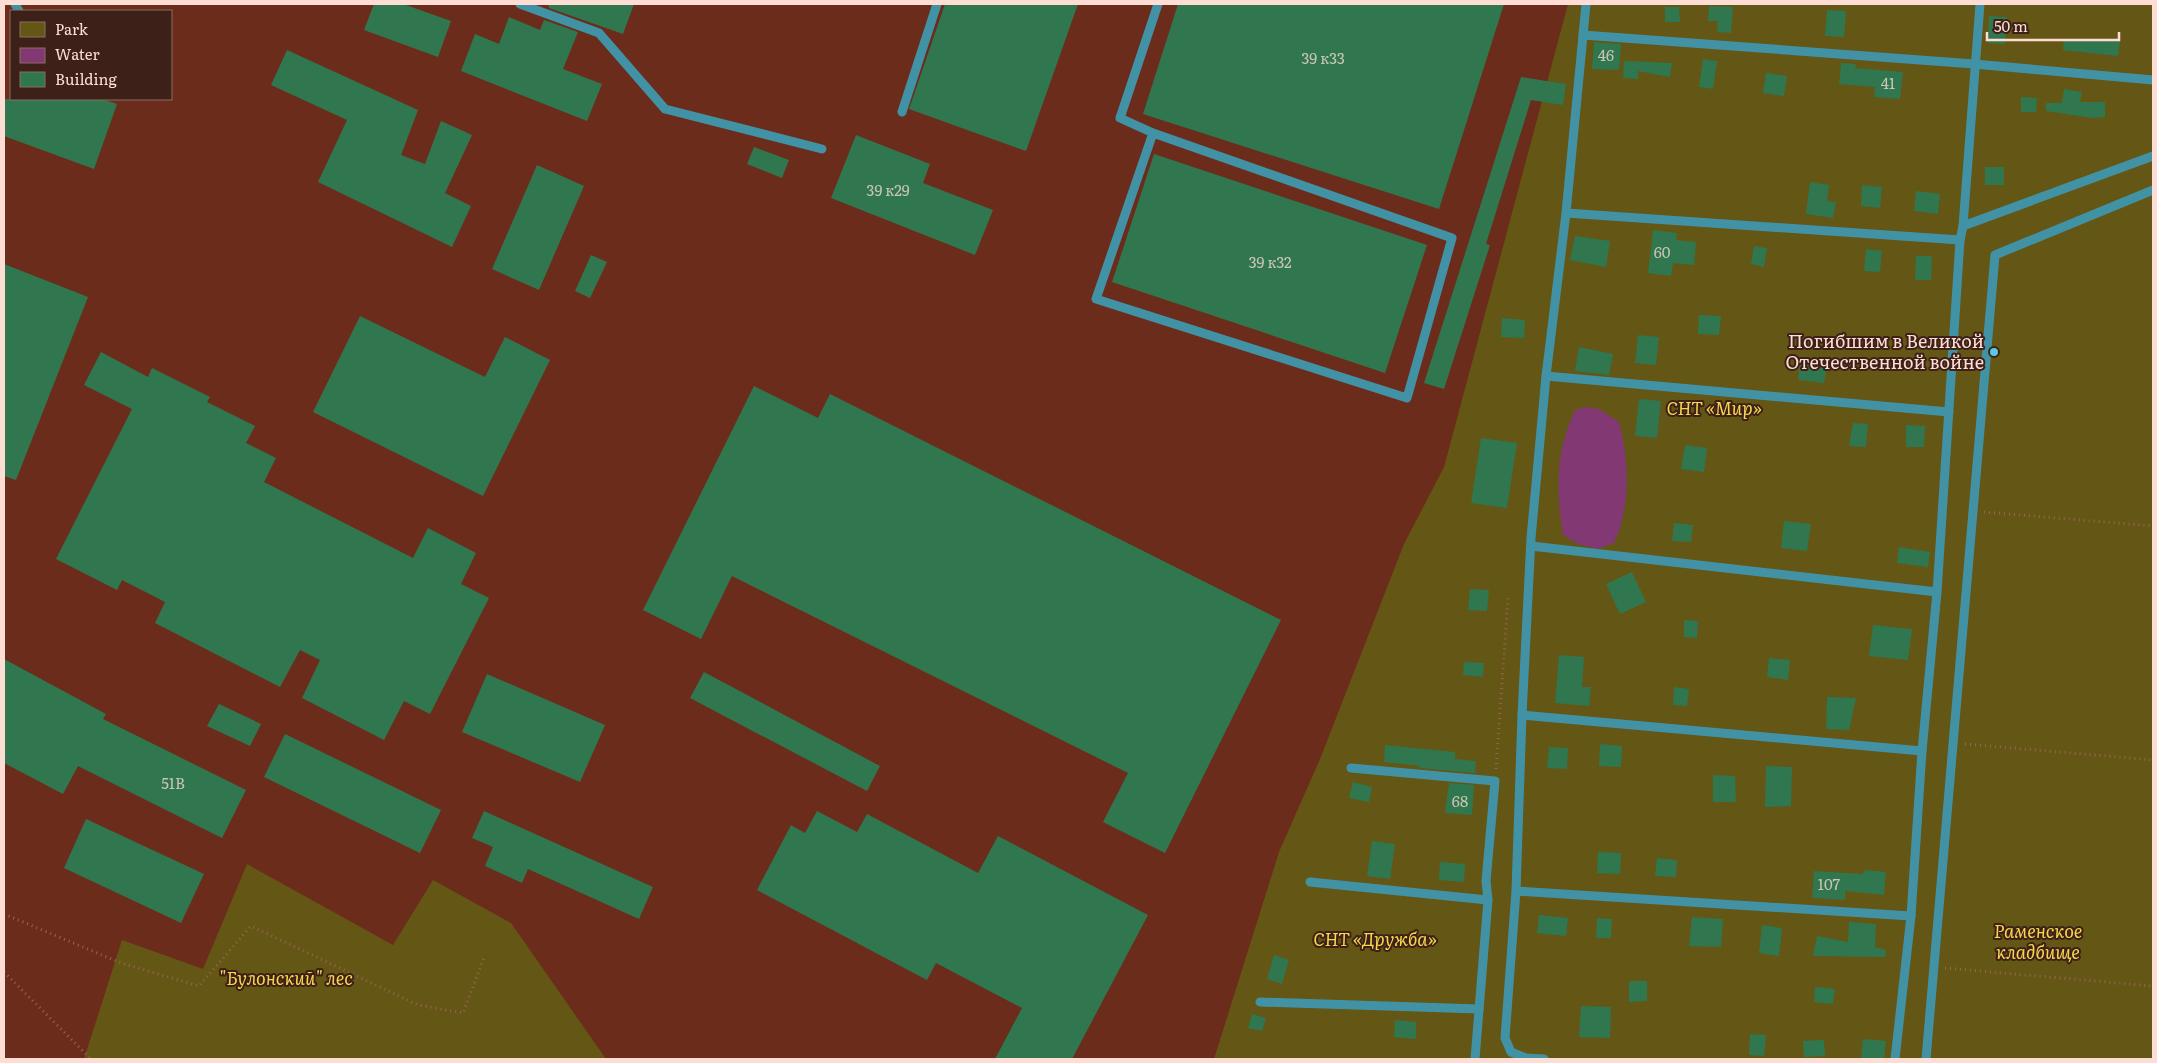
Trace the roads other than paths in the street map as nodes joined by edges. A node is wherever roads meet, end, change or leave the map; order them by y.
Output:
1 (520, 4) edge
2 (937, 4) edge
3 (1158, 4) edge
4 (1586, 4) edge
5 (1980, 4) edge
6 (1583, 35) junction
7 (1974, 64) junction
8 (2153, 80) edge
9 (902, 112) dead end
10 (1153, 133) junction
11 (822, 149) dead end
12 (2153, 156) edge
13 (2153, 190) edge
14 (1566, 213) junction
15 (1963, 226) junction
16 (1960, 240) junction
17 (1546, 376) junction
18 (1949, 412) junction
19 (1531, 546) junction
20 (1937, 592) junction
21 (1522, 715) junction
22 (1922, 751) junction
23 (1351, 768) dead end
24 (1310, 882) dead end
25 (1516, 891) junction
26 (1488, 900) junction
27 (1911, 916) junction
28 (1260, 1002) dead end
29 (1479, 1009) junction
30 (1475, 1059) edge
31 (1544, 1059) edge
32 (1895, 1059) edge
33 (1926, 1059) edge

1 - 11 lane
2 - 9 lane
3 - 10 lane
4 - 6 lane
5 - 7 lane
6 - 7 lane
6 - 14 lane
7 - 8 lane
7 - 15 lane
10 - 10 lane
12 - 15 lane
13 - 33 lane
14 - 16 lane
14 - 17 lane
15 - 16 lane
16 - 18 lane
17 - 18 lane
17 - 19 lane
18 - 20 lane
19 - 20 lane
19 - 21 lane
20 - 22 lane
21 - 22 lane
21 - 25 lane
22 - 27 lane
23 - 26 lane
24 - 26 lane
25 - 27 lane
25 - 31 lane
26 - 29 lane
27 - 32 lane
28 - 29 lane
29 - 30 lane

